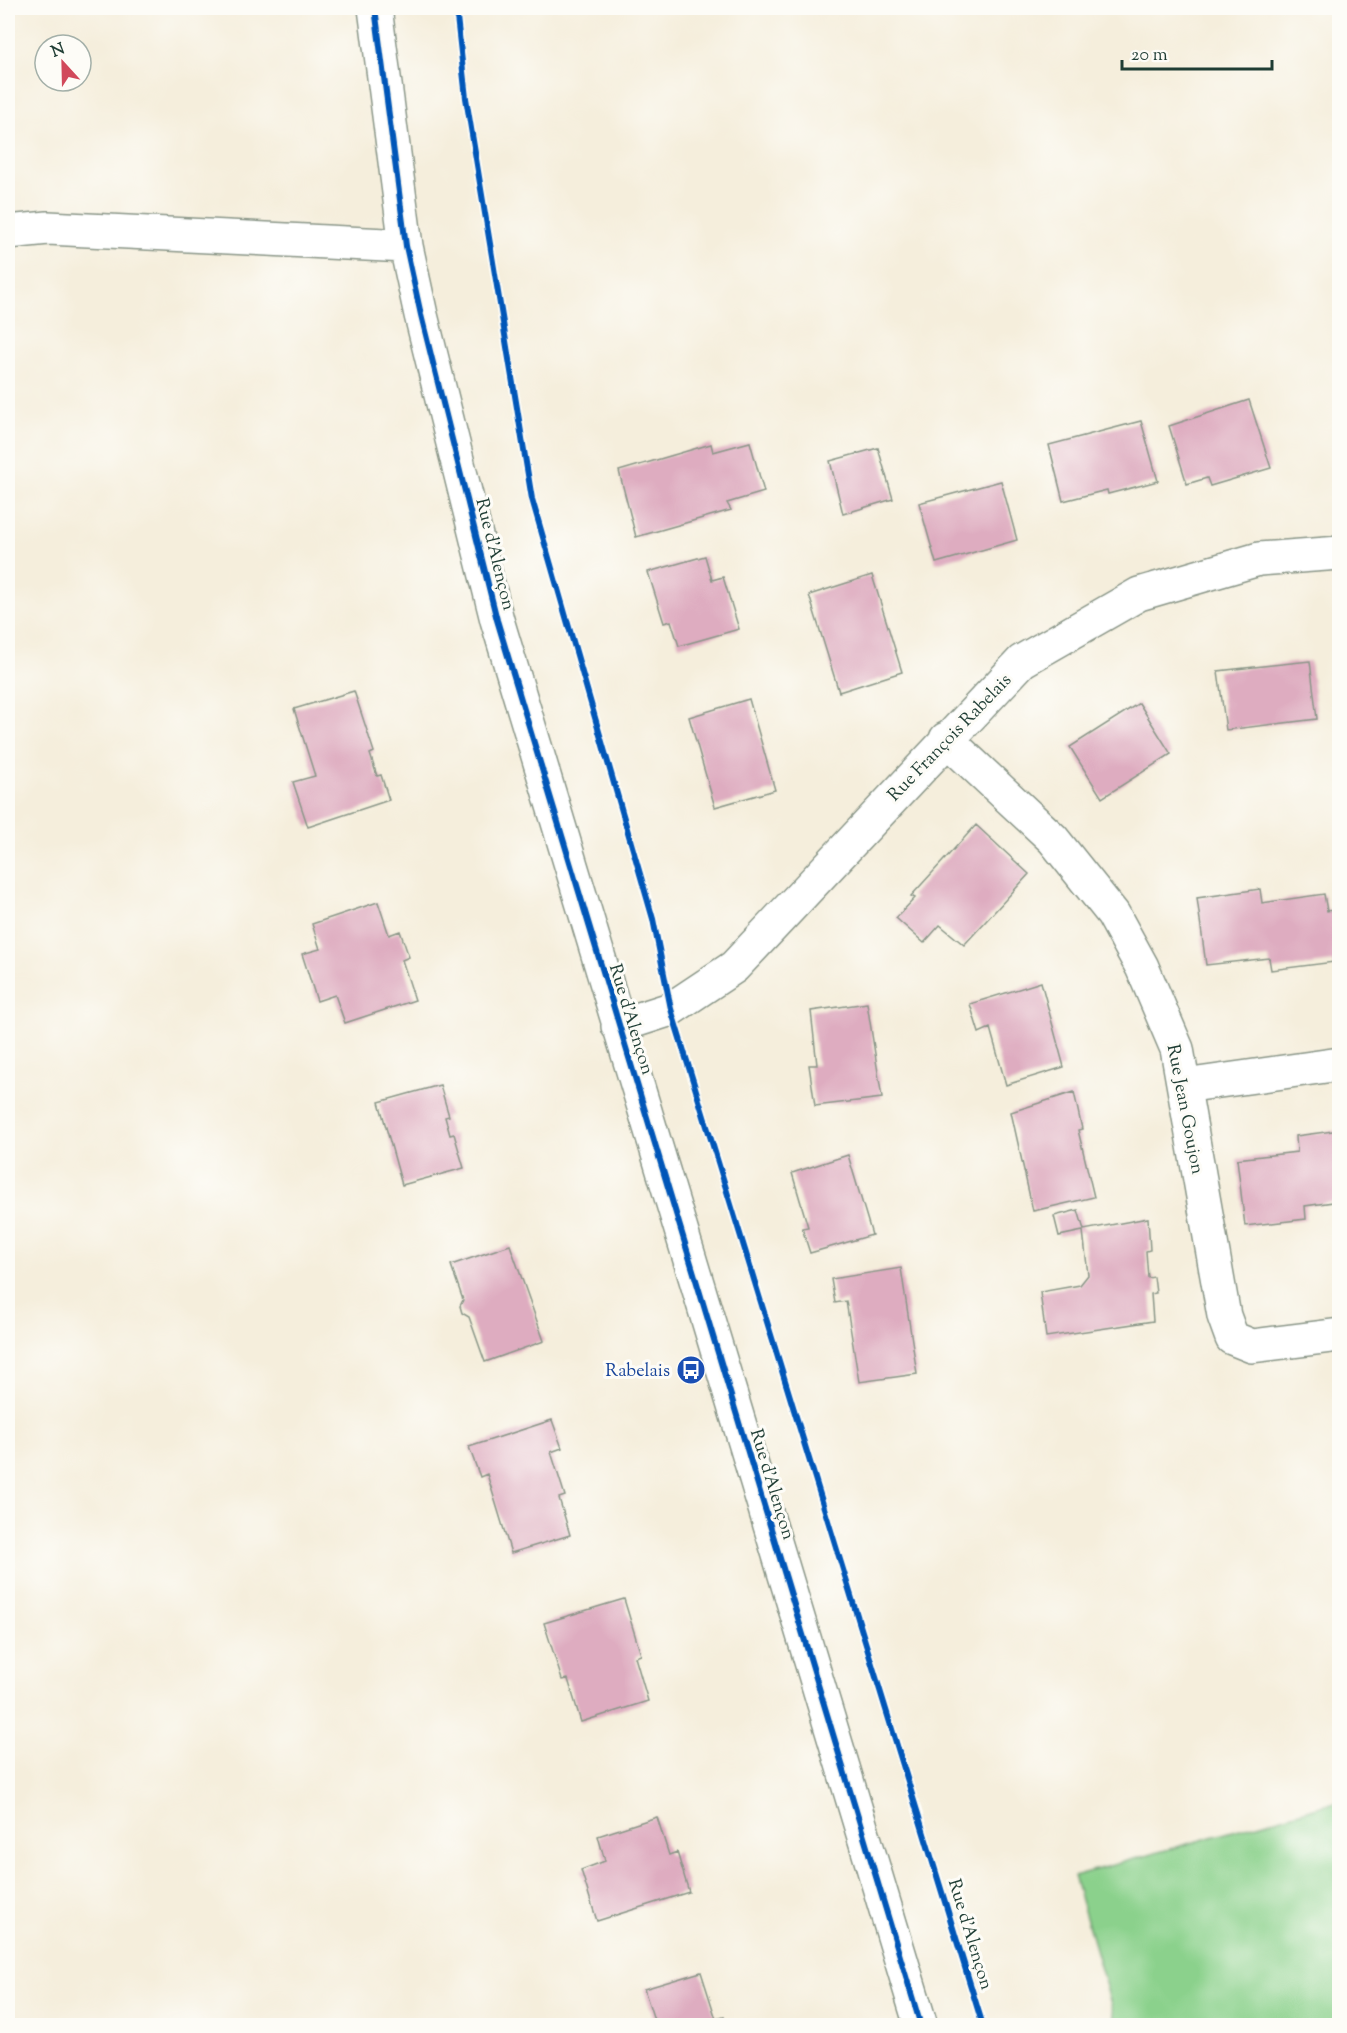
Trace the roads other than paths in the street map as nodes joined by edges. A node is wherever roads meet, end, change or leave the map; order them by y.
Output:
1 (375, 8) edge
2 (8, 232) edge
3 (405, 246) junction
4 (1340, 553) edge
5 (946, 739) junction
6 (618, 1026) junction
7 (1340, 1064) edge
8 (1184, 1086) junction
9 (1340, 1335) edge
10 (921, 2025) edge

1 - 3 street, Rue d'Alençon
2 - 3 street
3 - 6 street, Rue d'Alençon
4 - 5 street, Rue François Rabelais
5 - 6 street, Rue François Rabelais
5 - 8 street, Rue Jean Goujon
6 - 10 street, Rue d'Alençon
7 - 8 street
8 - 9 street, Rue Jean Goujon

